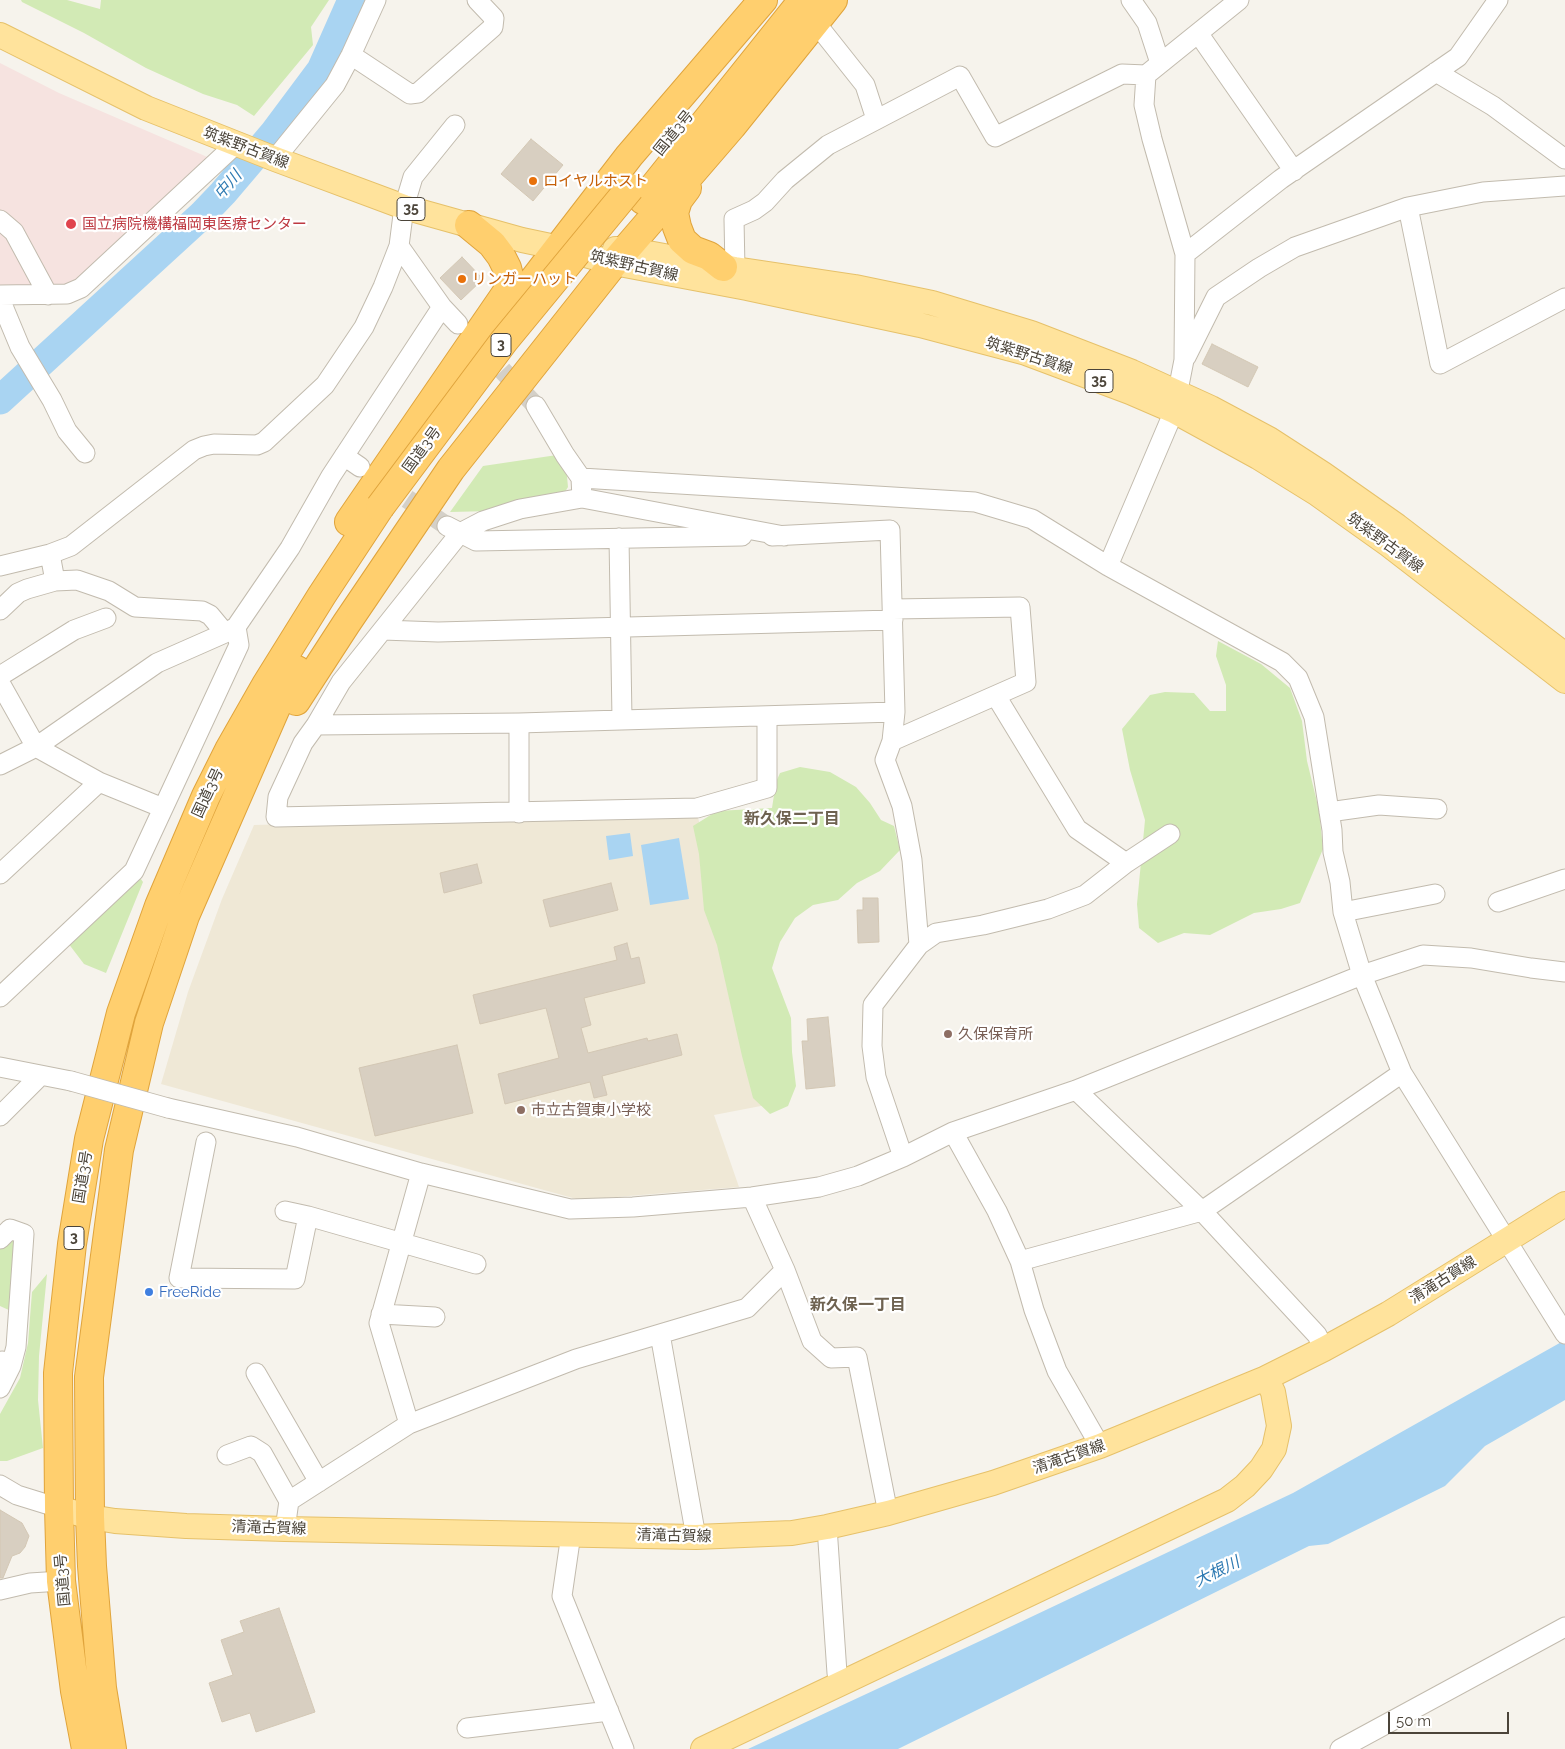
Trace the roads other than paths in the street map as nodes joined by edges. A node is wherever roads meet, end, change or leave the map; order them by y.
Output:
1 (376, 0) edge
2 (477, 0) edge
3 (763, 0) edge
4 (781, 0) edge
5 (833, 0) edge
6 (1131, 0) edge
7 (1239, 0) edge
8 (1498, 0) edge
9 (809, 11) edge
10 (1198, 33) junction
11 (0, 35) edge
12 (352, 55) junction
13 (1153, 69) junction
14 (1436, 72) junction
15 (876, 119) junction
16 (455, 126) dead end
17 (732, 126) junction
18 (240, 146) junction
19 (271, 158) junction
20 (1565, 159) edge
21 (1294, 171) junction
22 (1565, 186) edge
23 (636, 194) junction
24 (404, 207) junction
25 (1408, 207) junction
26 (0, 220) edge
27 (469, 225) junction
28 (399, 246) junction
29 (560, 248) junction
30 (1185, 254) junction
31 (620, 256) junction
32 (729, 268) junction
33 (48, 295) junction
34 (0, 297) edge
35 (1565, 298) edge
36 (442, 307) junction
37 (458, 324) dead end
38 (1184, 360) junction
39 (1177, 402) junction
40 (536, 406) tunnel mouth
41 (85, 453) dead end
42 (344, 456) junction
43 (392, 459) junction
44 (360, 467) dead end
45 (581, 478) junction
46 (582, 498) junction
47 (453, 530) junction
48 (784, 536) junction
49 (619, 538) junction
50 (50, 554) junction
51 (0, 566) edge
52 (1108, 566) junction
53 (55, 581) junction
54 (0, 610) edge
55 (893, 615) junction
56 (106, 618) dead end
57 (620, 627) junction
58 (230, 630) junction
59 (383, 630) junction
60 (1565, 655) edge
61 (0, 676) edge
62 (1565, 681) edge
63 (0, 683) edge
64 (996, 696) junction
65 (895, 712) junction
66 (767, 716) junction
67 (622, 719) junction
68 (519, 723) junction
69 (316, 725) junction
70 (892, 741) junction
71 (36, 747) junction
72 (240, 757) junction
73 (0, 766) edge
74 (99, 782) junction
75 (163, 808) junction
76 (1437, 809) dead end
77 (1329, 812) junction
78 (519, 813) junction
79 (1170, 834) dead end
80 (1126, 864) junction
81 (0, 874) edge
82 (1565, 879) edge
83 (1435, 894) dead end
84 (1498, 902) dead end
85 (1344, 912) junction
86 (919, 945) junction
87 (1565, 972) edge
88 (1362, 975) junction
89 (0, 997) edge
90 (0, 1067) edge
91 (1402, 1073) junction
92 (40, 1076) junction
93 (1076, 1090) junction
94 (0, 1116) edge
95 (954, 1132) junction
96 (206, 1142) dead end
97 (903, 1157) junction
98 (421, 1173) junction
99 (752, 1196) junction
100 (1565, 1204) edge
101 (285, 1211) dead end
102 (1202, 1211) junction
103 (308, 1216) junction
104 (0, 1239) edge
105 (1507, 1240) junction
106 (402, 1242) junction
107 (1020, 1261) junction
108 (476, 1264) dead end
109 (785, 1270) junction
110 (382, 1314) junction
111 (435, 1317) dead end
112 (660, 1334) junction
113 (1565, 1334) edge
114 (1324, 1349) junction
115 (6, 1363) edge
116 (256, 1373) dead end
117 (1266, 1378) junction
118 (0, 1388) edge
119 (408, 1424) junction
120 (1100, 1446) junction
121 (227, 1455) dead end
122 (319, 1482) junction
123 (0, 1485) edge
124 (289, 1501) junction
125 (59, 1508) junction
126 (888, 1513) junction
127 (90, 1517) junction
128 (827, 1527) junction
129 (286, 1529) junction
130 (571, 1534) junction
131 (696, 1537) junction
132 (61, 1581) junction
133 (0, 1590) edge
134 (1565, 1627) edge
135 (842, 1682) junction
136 (608, 1711) junction
137 (467, 1728) dead end
138 (86, 1749) edge
139 (112, 1749) edge
140 (624, 1749) edge
141 (703, 1749) edge
142 (1340, 1749) edge

1 - 12 street
2 - 12 street
3 - 29 highway
4 - 23 highway, 国道3号 / 3
5 - 9 highway
6 - 13 street
7 - 10 street
8 - 14 street
9 - 15 street
9 - 17 highway
9 - 23 highway, 国道3号 / 3
10 - 13 street
10 - 21 street
11 - 18 main road, 筑紫野古賀線 / 35
12 - 19 street
13 - 15 street
13 - 30 street
14 - 20 street
14 - 21 street
15 - 32 street
16 - 24 street
17 - 31 highway
17 - 32 highway
18 - 19 main road, 筑紫野古賀線 / 35
18 - 33 street
19 - 24 main road, 筑紫野古賀線 / 35
21 - 30 street
22 - 25 street
23 - 72 highway, 国道3号 / 3, bridge
24 - 27 main road, 筑紫野古賀線 / 35
24 - 28 street
25 - 35 street
25 - 38 street
26 - 33 street
27 - 29 main road, 筑紫野古賀線 / 35
27 - 43 highway
28 - 36 street
28 - 50 street
29 - 31 main road, 筑紫野古賀線 / 35
29 - 43 highway
30 - 38 street
31 - 32 main road, 筑紫野古賀線 / 35
31 - 39 main road, 筑紫野古賀線 / 35
31 - 72 highway
32 - 39 main road, 筑紫野古賀線 / 35
33 - 34 street
34 - 41 street
36 - 37 street
36 - 42 street
38 - 39 street
39 - 52 street
39 - 60 main road, 筑紫野古賀線 / 35
39 - 62 main road, 筑紫野古賀線 / 35
40 - 45 street
42 - 44 street
42 - 58 street
43 - 72 highway
45 - 46 street
45 - 52 street
46 - 47 street
46 - 48 street
47 - 49 street
47 - 59 street
48 - 49 street
48 - 55 street
49 - 57 street
50 - 51 street
50 - 53 street
52 - 77 street
53 - 54 street
53 - 58 street
55 - 57 street
55 - 64 street
55 - 65 street
56 - 61 street
57 - 59 street
57 - 67 street
58 - 71 street
58 - 75 street
59 - 69 street
63 - 71 street
64 - 70 street
64 - 80 street
65 - 66 street
65 - 70 street
66 - 67 street
66 - 78 street
67 - 68 street
68 - 69 street
68 - 78 street
69 - 78 street
70 - 86 street
71 - 73 street
71 - 74 street
72 - 125 highway, 国道3号 / 3
72 - 127 highway, 国道3号 / 3
74 - 75 street
74 - 81 street
75 - 89 street
76 - 77 street
77 - 85 street
79 - 80 street
80 - 86 street
82 - 84 street
83 - 85 street
85 - 88 street
86 - 97 street
87 - 88 street
88 - 91 street
88 - 93 street
90 - 92 street
91 - 102 street
91 - 105 street
92 - 94 street
92 - 98 street, bridge
93 - 95 street
93 - 102 street
95 - 97 street
95 - 107 street
96 - 103 street
97 - 99 street
98 - 99 street
98 - 106 street
99 - 109 street
100 - 105 main road, 清滝古賀線
101 - 103 street
102 - 107 street
102 - 114 street
103 - 106 street
104 - 115 street
105 - 113 street
105 - 114 main road, 清滝古賀線
106 - 108 street
106 - 110 street
107 - 120 street
109 - 112 street
109 - 126 street
110 - 111 street
110 - 119 street
112 - 119 street
112 - 131 street
114 - 117 main road, 清滝古賀線
115 - 118 street
116 - 122 street
117 - 120 main road, 清滝古賀線
117 - 135 main road
119 - 122 street
120 - 126 main road, 清滝古賀線
121 - 124 street
122 - 124 street
123 - 125 street
124 - 129 street
125 - 127 main road, 清滝古賀線
125 - 132 highway, 国道3号 / 3
126 - 128 main road, 清滝古賀線
127 - 129 main road, 清滝古賀線
127 - 139 highway, 国道3号 / 3
128 - 131 main road, 清滝古賀線
128 - 135 street
129 - 130 main road, 清滝古賀線
130 - 131 main road, 清滝古賀線
130 - 136 street
132 - 133 street
132 - 138 highway, 国道3号 / 3
134 - 142 street
135 - 141 main road
136 - 137 street
136 - 140 street

